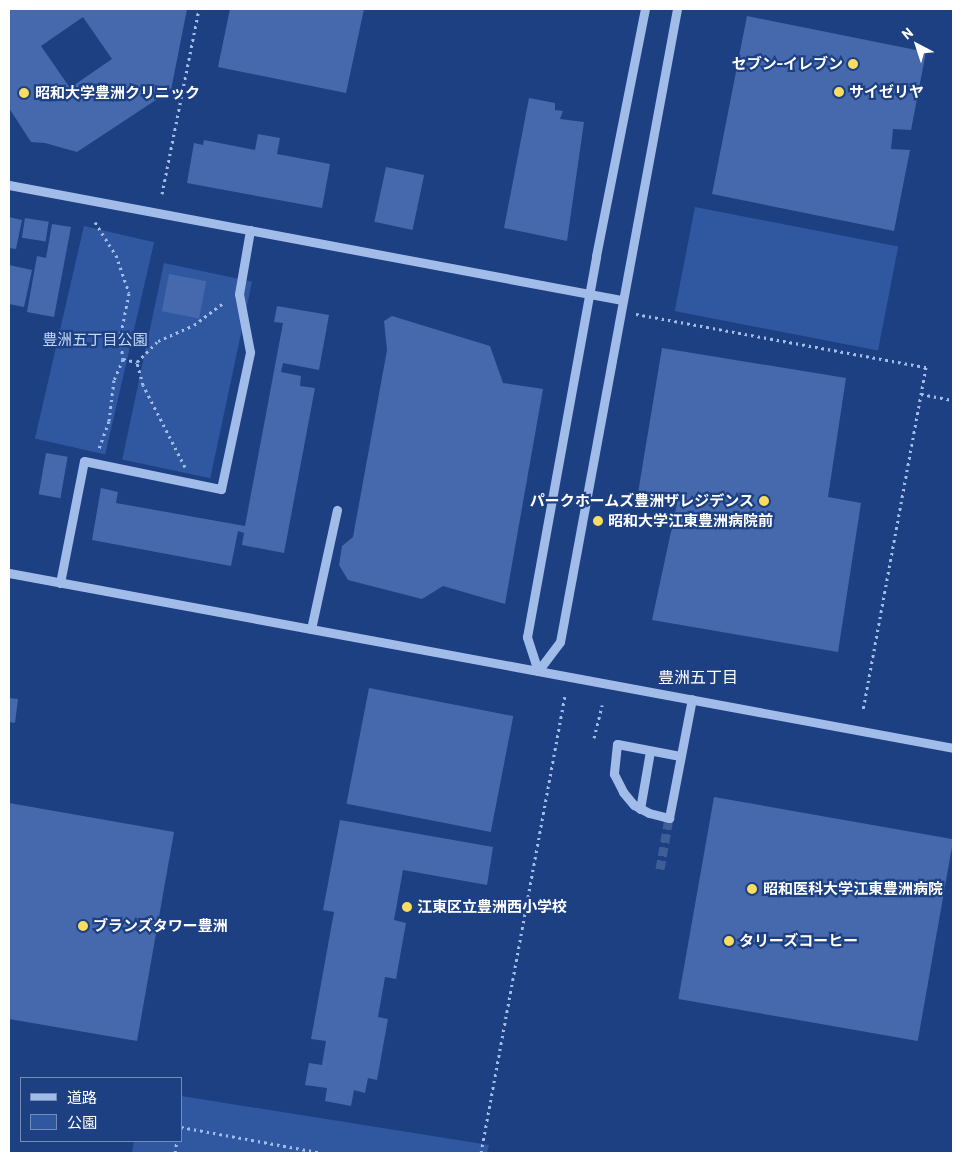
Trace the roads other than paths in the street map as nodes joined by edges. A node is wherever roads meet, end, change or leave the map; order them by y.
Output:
1 (645, 9) edge
2 (677, 9) edge
3 (9, 185) edge
4 (250, 230) junction
5 (589, 294) junction
6 (622, 300) junction
7 (337, 510) dead end
8 (9, 574) edge
9 (60, 583) junction
10 (311, 629) junction
11 (538, 671) junction
12 (692, 699) junction
13 (953, 748) edge
14 (650, 751) junction
15 (680, 756) junction
16 (640, 809) junction

1 - 5 street
2 - 6 street
3 - 4 street
4 - 5 street
4 - 9 street
5 - 6 street
5 - 11 street
6 - 11 street
7 - 10 street
8 - 9 street
9 - 10 street
10 - 11 street
11 - 12 street
12 - 13 street
12 - 15 street
14 - 15 street
14 - 16 street
14 - 16 street
15 - 16 street

